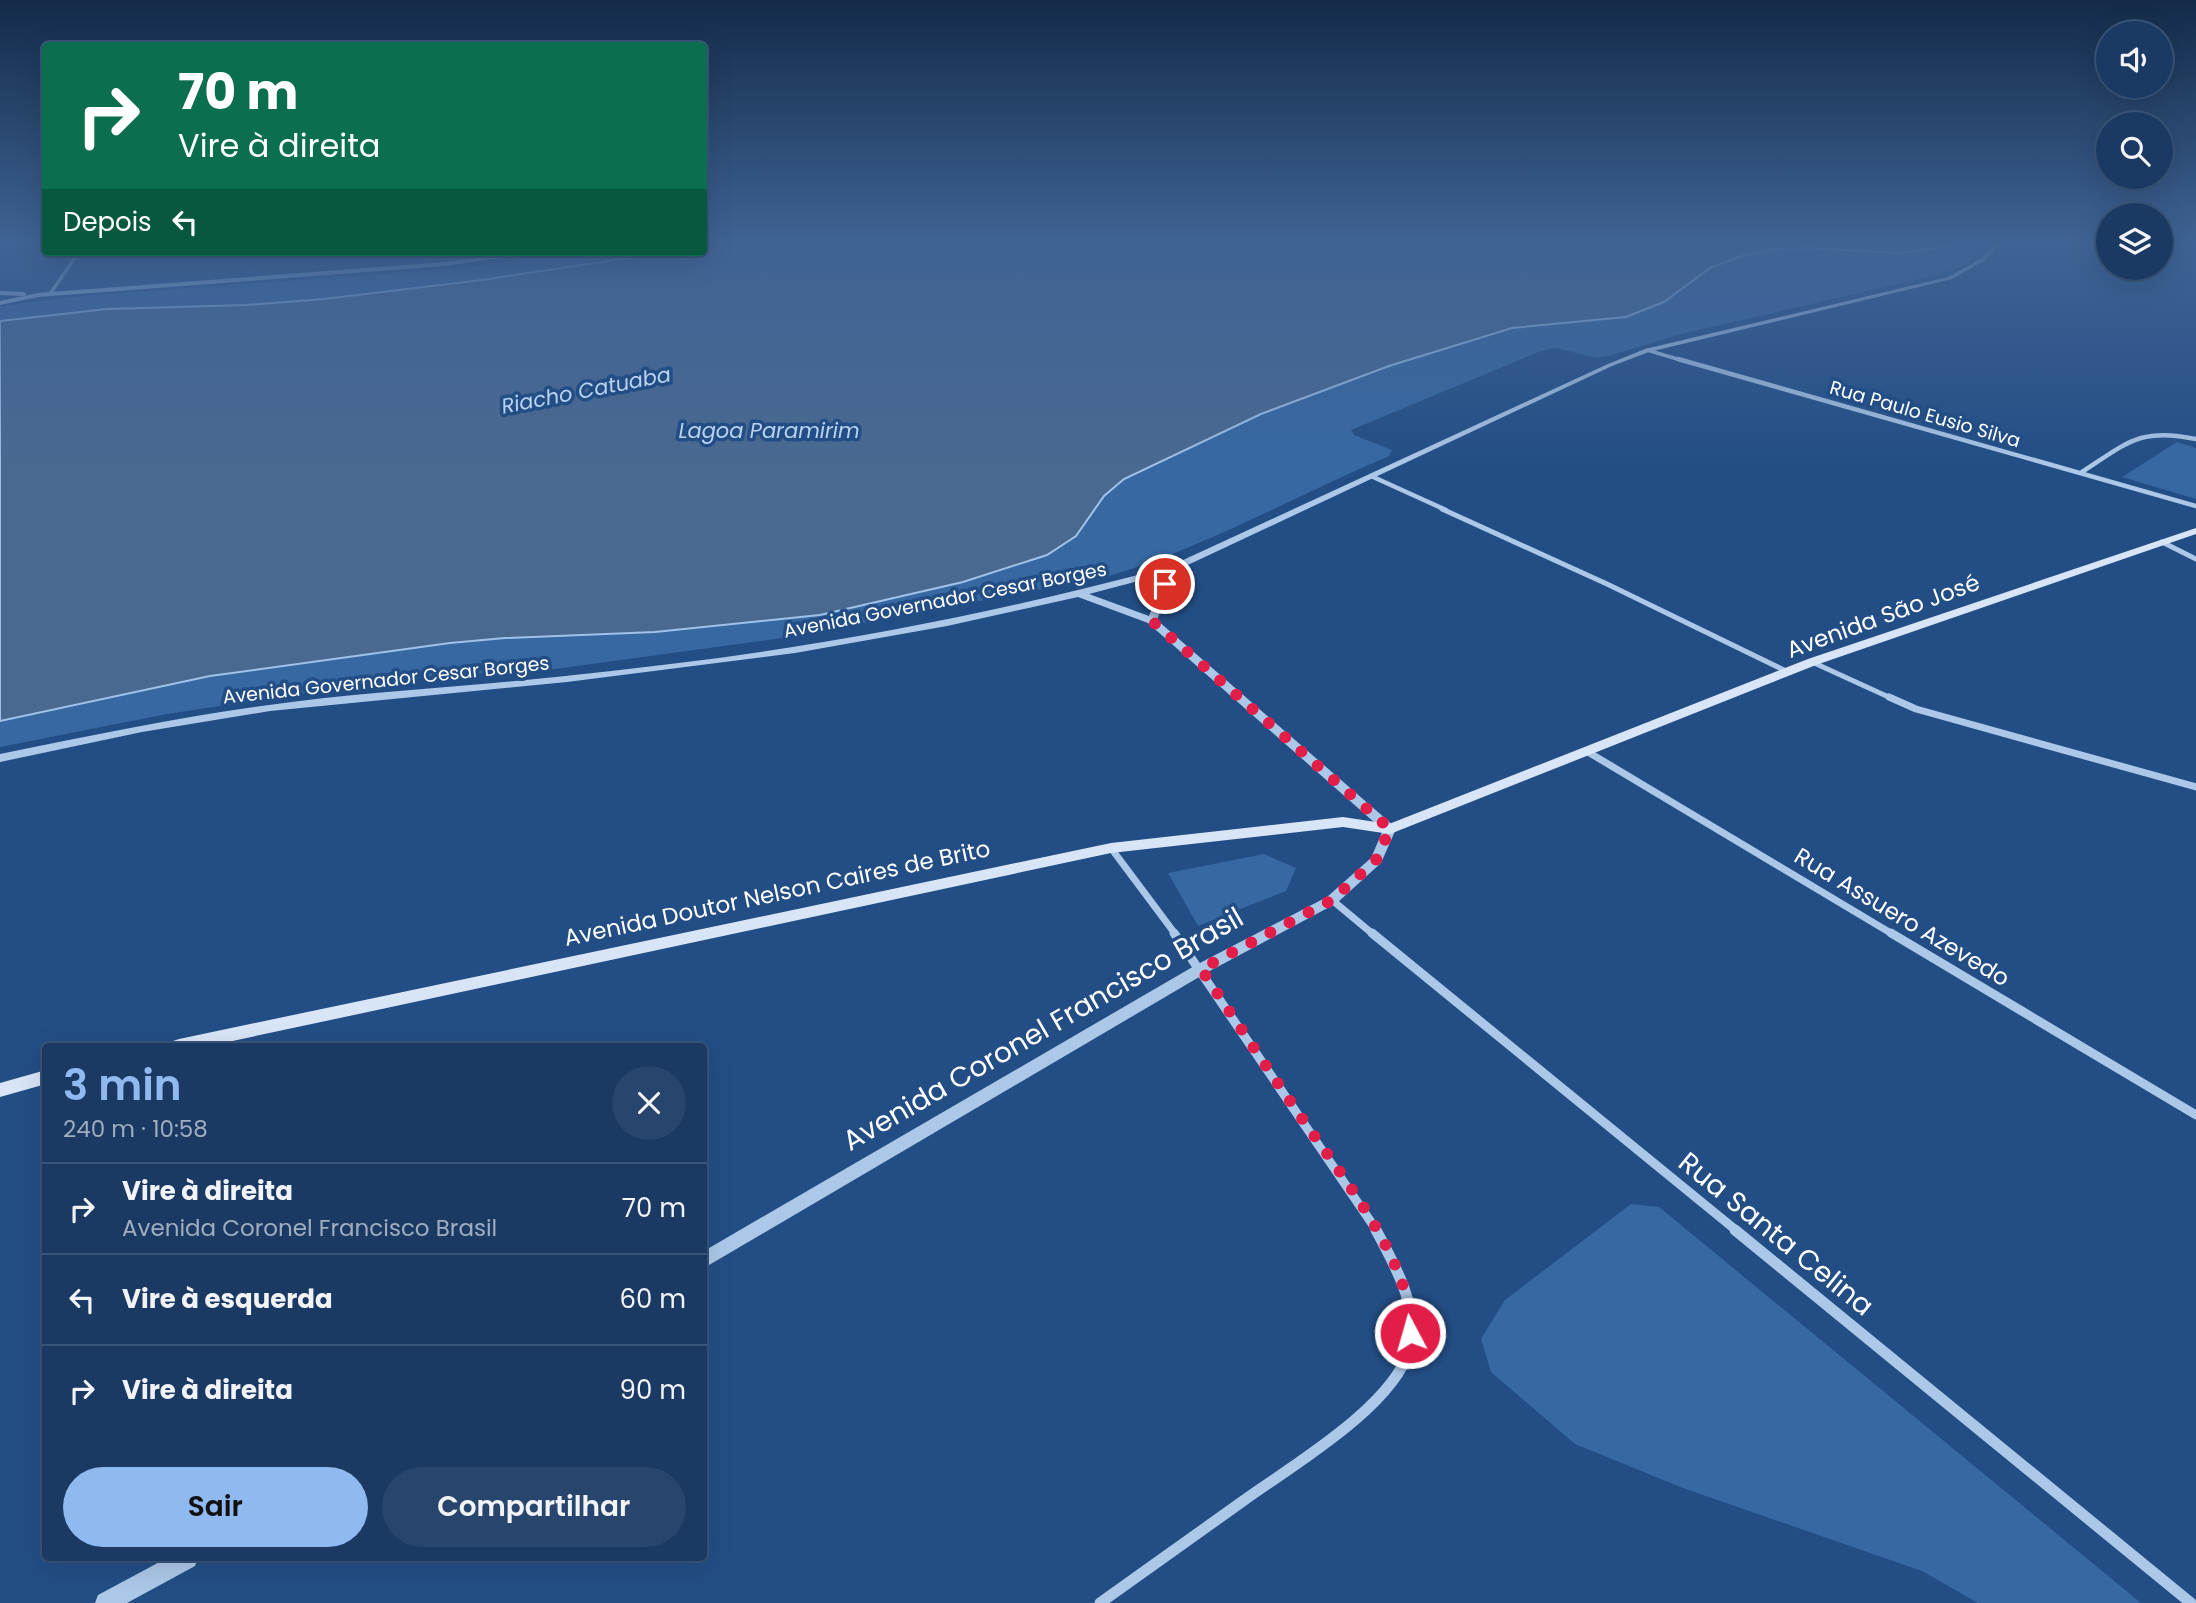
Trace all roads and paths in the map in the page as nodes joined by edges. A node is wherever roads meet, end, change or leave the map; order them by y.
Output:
1 (1795, 315) edge
2 (1647, 350) junction
3 (2196, 439) edge
4 (2082, 472) junction
5 (1371, 476) junction
6 (2196, 506) edge
7 (2196, 531) edge
8 (2162, 542) junction
9 (2196, 559) edge
10 (1171, 569) junction
11 (1080, 594) junction
12 (1152, 621) junction
13 (1812, 662) junction
14 (1788, 672) junction
15 (1588, 752) junction
16 (0, 758) edge
17 (2196, 787) edge
18 (1390, 829) junction
19 (1111, 848) junction
20 (1332, 900) junction
21 (1201, 969) junction
22 (193, 1043) edge
23 (42, 1078) edge
24 (0, 1090) edge
25 (2196, 1115) edge
26 (707, 1258) edge
27 (182, 1561) edge
28 (106, 1603) edge
29 (1100, 1603) edge
30 (2191, 1603) edge

1 - 2 street, Avenida Governador Cesar Borges
2 - 4 street, Rua Paulo Eusio Silva
2 - 5 street, Avenida Governador Cesar Borges
3 - 4 street
4 - 6 street, Rua Paulo Eusio Silva
5 - 10 street, Avenida Governador Cesar Borges
5 - 14 street
7 - 8 main road, Avenida São José
8 - 9 street
8 - 13 main road, Avenida São José
10 - 11 street, Avenida Governador Cesar Borges
10 - 12 street
11 - 12 street
11 - 16 street, Avenida Governador Cesar Borges
12 - 18 street
13 - 14 main road, Avenida São José
13 - 17 street
14 - 15 main road, Avenida São José
15 - 18 main road, Avenida São José
15 - 25 street, Rua Assuero Azevedo
18 - 19 main road, Avenida Doutor Nelson Caires de Brito
18 - 20 street, Avenida Coronel Francisco Brasil
19 - 21 street
19 - 22 main road, Avenida Doutor Nelson Caires de Brito
20 - 21 street, Avenida Coronel Francisco Brasil
20 - 30 street, Rua Santa Celina
21 - 26 street, Avenida Coronel Francisco Brasil
21 - 29 street
23 - 24 main road
27 - 28 street

